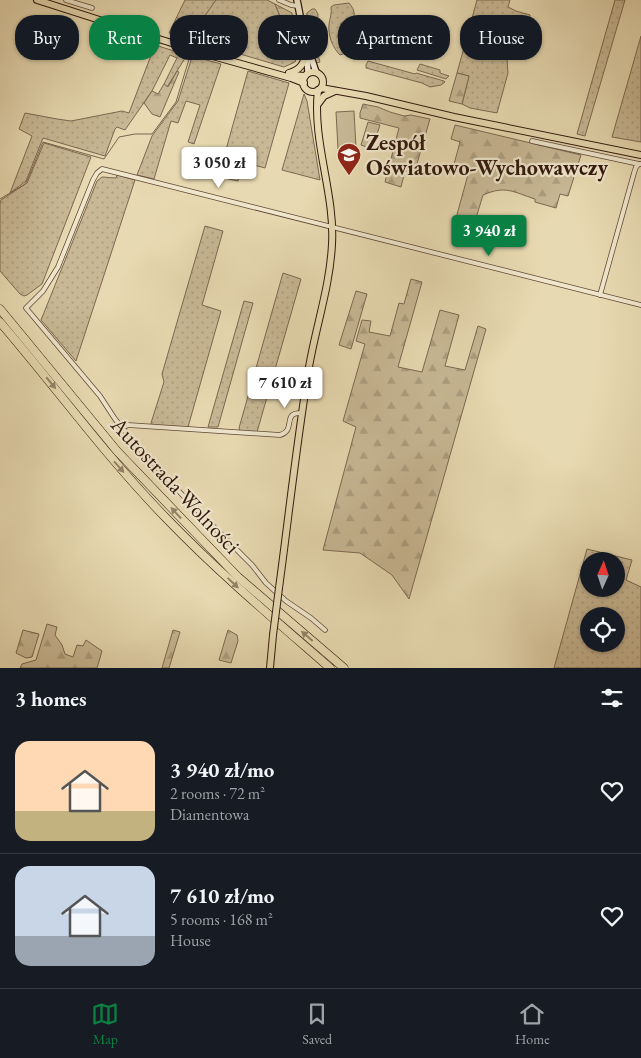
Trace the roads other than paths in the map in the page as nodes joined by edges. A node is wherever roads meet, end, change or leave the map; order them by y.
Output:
1 (37, 0) edge
2 (66, 0) edge
3 (279, 0) edge
4 (298, 3) edge
5 (92, 8) dead end
6 (170, 42) edge
7 (228, 60) edge
8 (238, 60) edge
9 (304, 60) edge
10 (307, 60) edge
11 (312, 60) edge
12 (316, 72) junction
13 (286, 73) junction
14 (306, 78) junction
15 (323, 81) junction
16 (319, 89) junction
17 (309, 90) junction
18 (337, 90) junction
19 (366, 96) junction
20 (317, 106) junction
21 (318, 120) junction
22 (532, 142) dead end
23 (641, 155) edge
24 (640, 164) edge
25 (332, 227) junction
26 (600, 295) junction
27 (641, 305) edge
28 (0, 309) edge
29 (0, 322) edge
30 (302, 413) junction
31 (122, 428) junction
32 (324, 630) dead end
33 (270, 668) edge
34 (330, 668) edge
35 (344, 668) edge

1 - 6 main road
2 - 5 street
3 - 4 street
7 - 14 main road
8 - 13 main road
9 - 13 main road
10 - 14 main road
11 - 12 main road
12 - 14 main road
12 - 15 main road
13 - 14 main road
14 - 17 main road
15 - 16 main road
15 - 19 main road
16 - 17 main road
16 - 18 main road
16 - 20 main road
17 - 21 main road
18 - 19 main road
18 - 20 main road
19 - 23 main road
20 - 21 main road
21 - 25 main road
22 - 24 street
24 - 26 street
25 - 26 street
25 - 30 main road
25 - 31 street
26 - 27 street
35 -> 28 highway, Autostrada Wolności
29 -> 34 highway, Autostrada Wolności
30 - 31 street
30 - 33 main road, bridge
31 - 32 street

